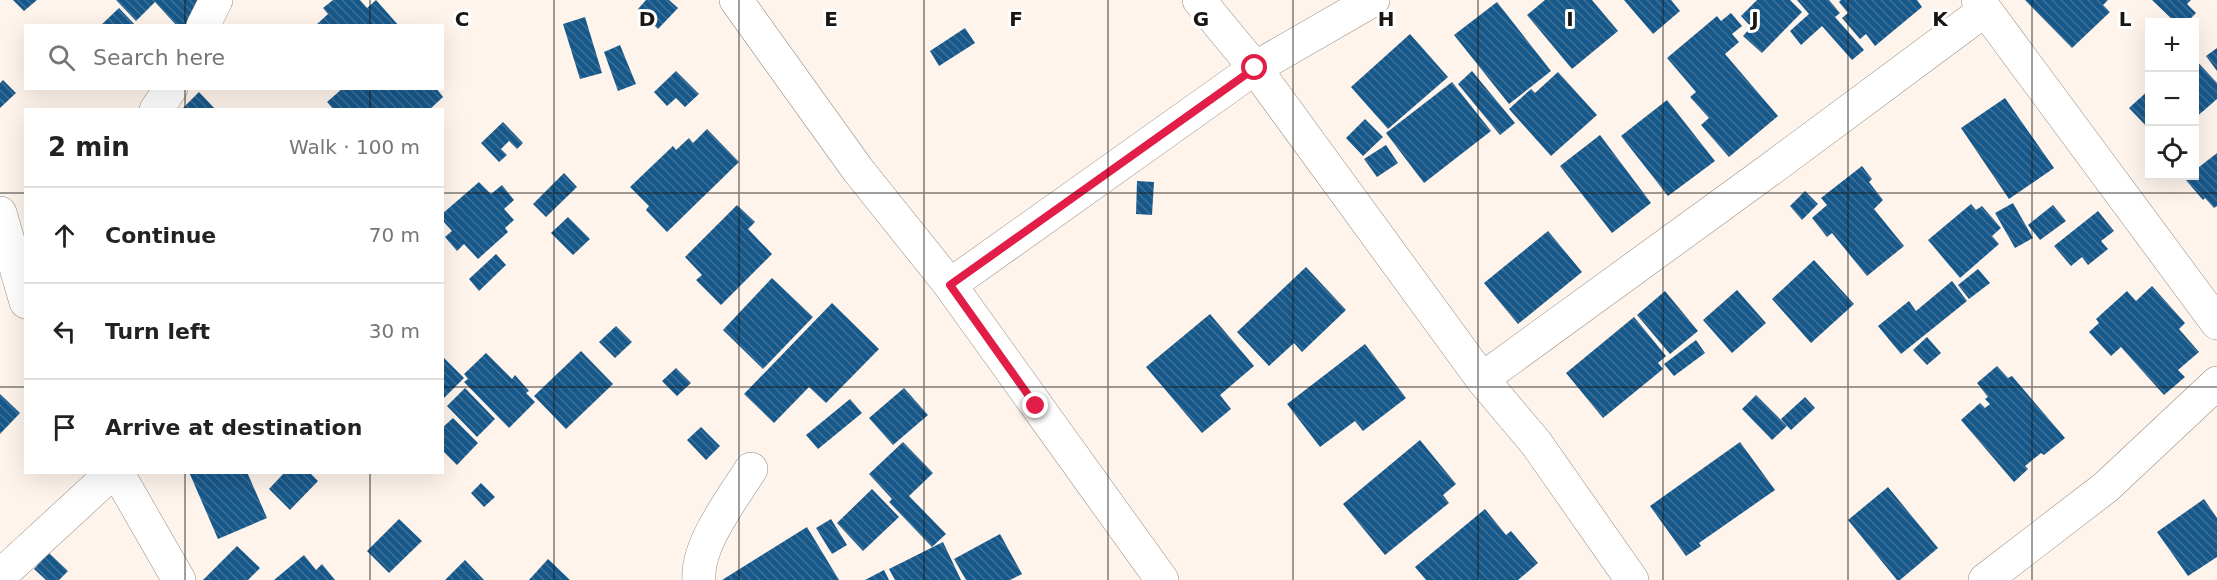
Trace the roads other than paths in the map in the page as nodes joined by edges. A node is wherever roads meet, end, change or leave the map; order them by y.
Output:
1 (216, 0) edge
2 (736, 0) edge
3 (1199, 0) edge
4 (1373, 0) edge
5 (1981, 5) edge
6 (204, 24) edge
7 (1255, 68) junction
8 (170, 90) edge
9 (157, 108) edge
10 (0, 213) edge
11 (20, 258) edge
12 (950, 285) junction
13 (24, 287) edge
14 (2217, 323) edge
15 (1482, 379) junction
16 (2217, 383) edge
17 (751, 469) dead end
18 (113, 474) edge
19 (116, 474) edge
20 (0, 576) edge
21 (179, 580) edge
22 (699, 580) edge
23 (1162, 580) edge
24 (1632, 580) edge
25 (1985, 580) edge

1 - 6 street
2 - 12 street
3 - 7 street
4 - 7 street
5 - 14 street
5 - 15 street
7 - 12 street
7 - 15 street
8 - 9 street
10 - 11 street
11 - 13 street
12 - 23 street
15 - 24 street
16 - 25 street
17 - 22 street
18 - 20 street
19 - 21 street

